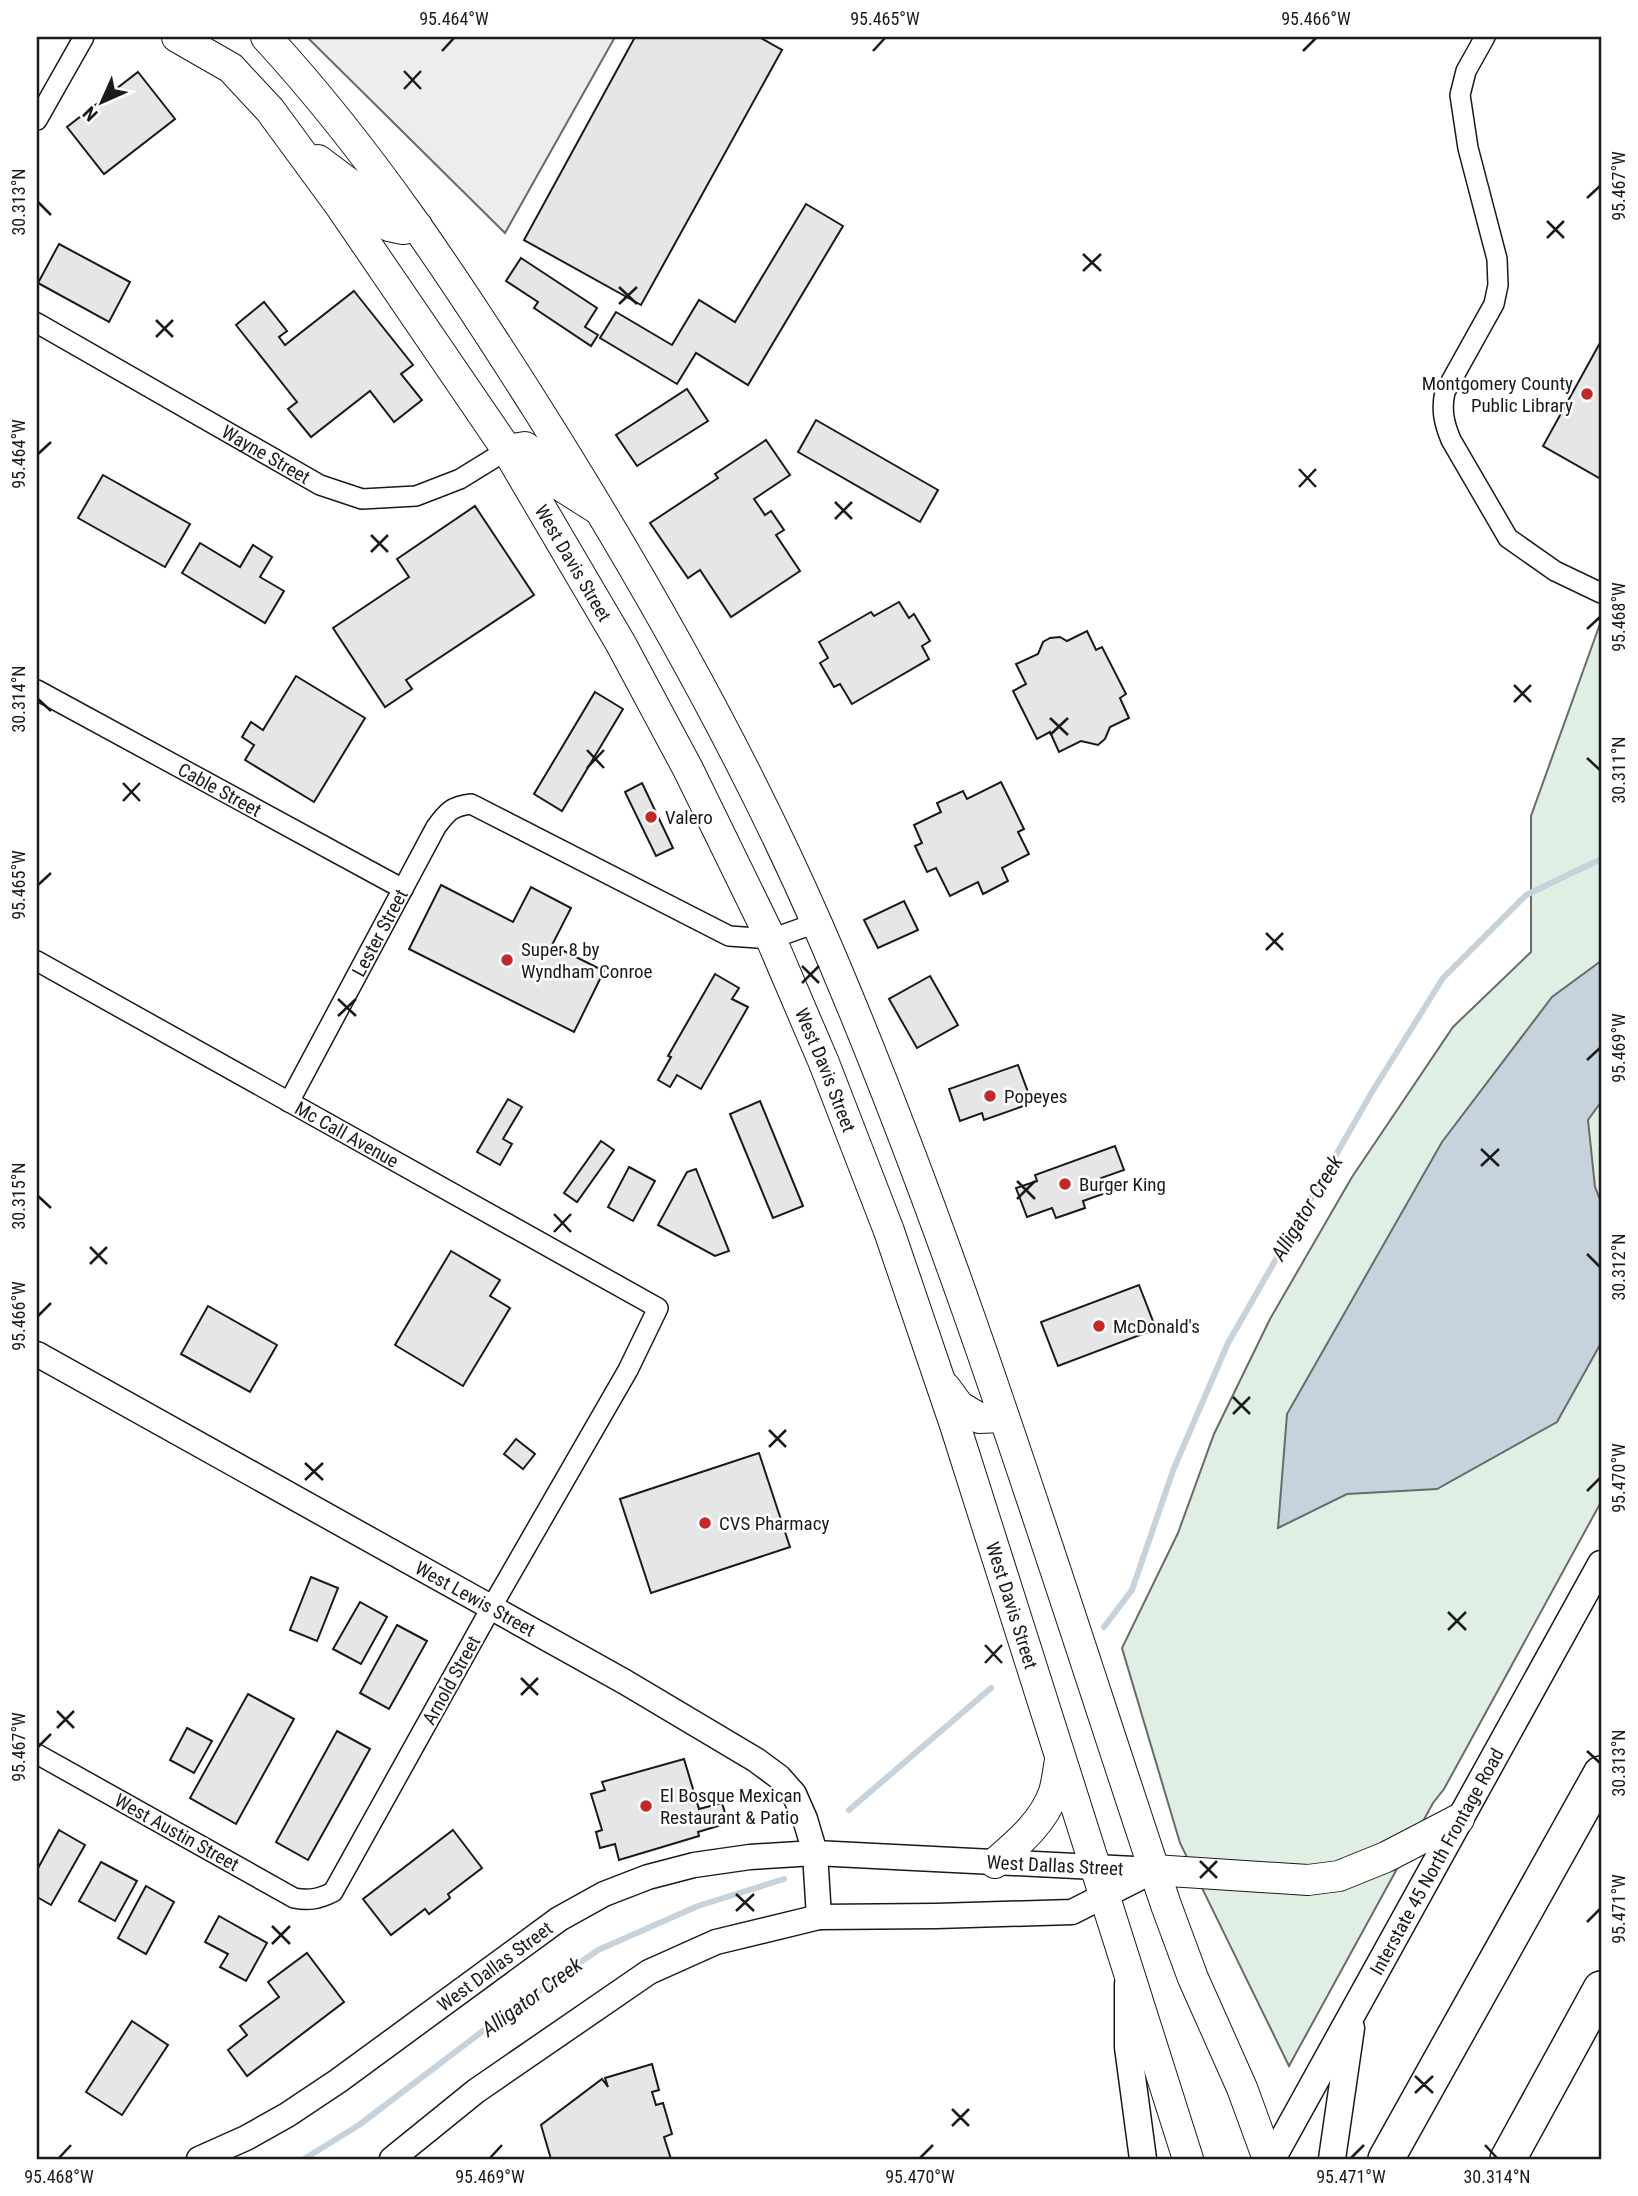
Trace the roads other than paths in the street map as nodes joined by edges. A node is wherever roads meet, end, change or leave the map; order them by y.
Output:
1 (84, 37) edge
2 (177, 37) edge
3 (266, 37) edge
4 (1485, 37) edge
5 (37, 120) edge
6 (302, 151) junction
7 (417, 226) junction
8 (37, 323) edge
9 (507, 450) junction
10 (602, 512) junction
11 (1601, 593) edge
12 (37, 690) edge
13 (403, 889) junction
14 (816, 923) junction
15 (771, 939) junction
16 (37, 961) edge
17 (289, 1102) junction
18 (658, 1308) joint
19 (37, 1354) edge
20 (940, 1381) junction
21 (1003, 1417) junction
22 (1601, 1564) edge
23 (491, 1608) junction
24 (37, 1754) edge
25 (1060, 1760) junction
26 (1601, 1774) edge
27 (1459, 1819) junction
28 (815, 1853) junction
29 (995, 1863) junction
30 (1154, 1870) junction
31 (1100, 1882) junction
32 (319, 1898) joint
33 (819, 1917) junction
34 (1128, 1968) junction
35 (1601, 1989) edge
36 (1354, 2009) junction
37 (1391, 2151) edge
38 (199, 2159) edge
39 (392, 2159) edge
40 (1143, 2159) edge
41 (1188, 2159) edge
42 (1270, 2159) edge
43 (1332, 2159) edge
44 (1508, 2159) edge

1 - 5 street
2 - 6 main road, West Davis Street
3 - 7 main road
4 - 11 street
6 - 7 main road
6 - 9 main road, West Davis Street
7 - 10 main road
8 - 9 street, Wayne Street
9 - 10 main road
9 - 15 main road, West Davis Street
10 - 14 main road
12 - 13 street, Cable Street
13 - 15 street, Lester Street
13 - 17 street, Lester Street
14 - 15 street
14 - 21 main road
15 - 20 main road, West Davis Street
16 - 17 street, Mc Call Avenue
17 - 18 street, Mc Call Avenue
18 - 23 street, Arnold Street
19 - 23 street, West Lewis Street
20 - 21 main road
20 - 25 main road, West Davis Street
21 - 30 main road
22 - 27 main road, Interstate 45 North Frontage Road
23 - 28 street, West Lewis Street
23 - 32 street, Arnold Street
24 - 32 street, West Austin Street
25 - 29 main road
25 - 31 main road, West Davis Street
26 - 37 highway
27 - 30 main road
27 - 36 main road, Interstate 45 North Frontage Road
28 - 29 street, West Dallas Street
28 - 33 street, West Lewis Street
28 - 38 street, West Dallas Street
29 - 31 street, West Dallas Street
30 - 31 street, West Dallas Street
30 - 42 main road
31 - 33 street, West Dallas Street
31 - 34 main road, West Davis Street
33 - 39 street, West Dallas Street
34 - 40 main road
34 - 41 main road, West Davis Street
35 - 44 highway
36 - 42 main road, Interstate 45 North Frontage Road
36 - 43 main road

